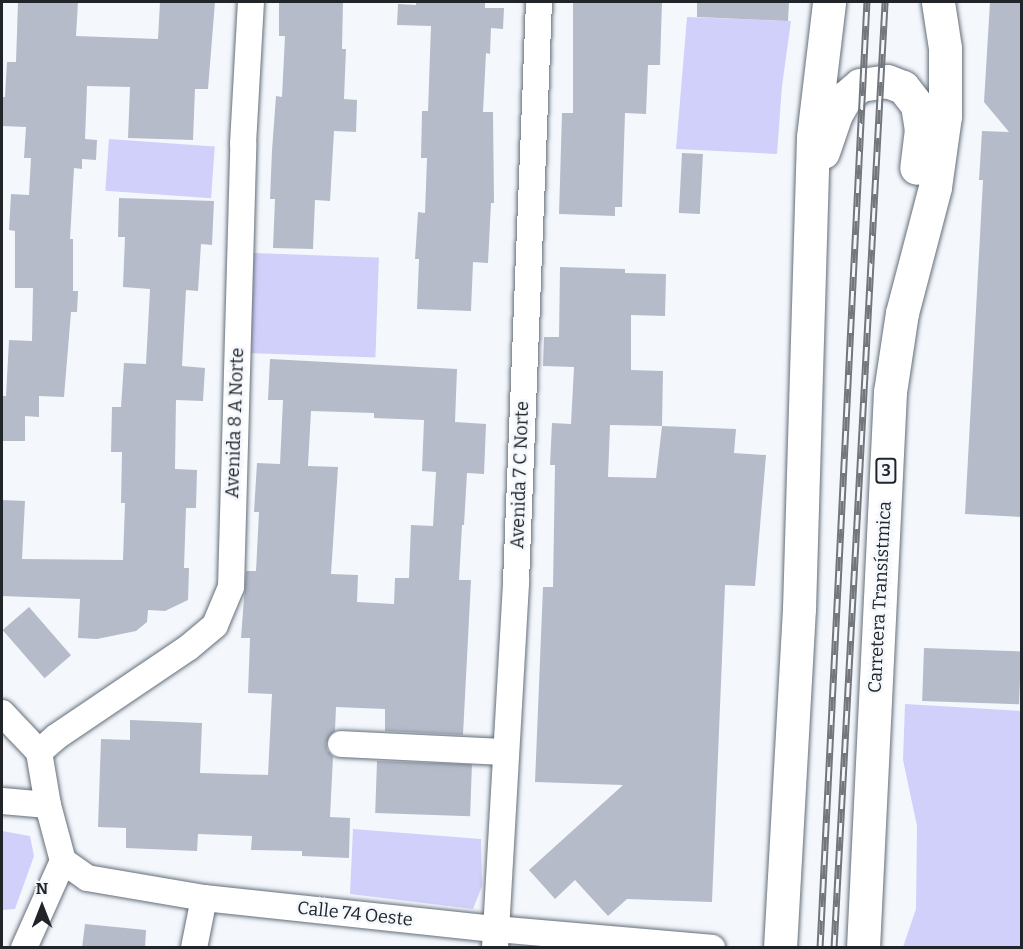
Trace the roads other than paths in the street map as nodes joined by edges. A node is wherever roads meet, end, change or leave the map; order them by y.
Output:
1 (251, 2) edge
2 (539, 2) edge
3 (829, 2) edge
4 (938, 2) edge
5 (811, 184) junction
6 (902, 313) junction
7 (2, 713) edge
8 (341, 744) dead end
9 (39, 752) junction
10 (506, 752) junction
11 (2, 801) edge
12 (48, 805) junction
13 (63, 861) junction
14 (204, 898) junction
15 (496, 938) edge
16 (24, 948) edge
17 (194, 948) edge
18 (712, 948) edge
19 (780, 948) edge
20 (863, 948) edge

1 - 9 street, Avenida 8 A Norte
2 - 10 street, Avenida 7 C Norte
3 - 5 main road
4 - 6 main road, Carretera Transístmica / 3
5 - 6 main road
5 - 19 main road
6 - 20 main road, Carretera Transístmica / 3
7 - 9 street
8 - 10 street
9 - 12 street
10 - 15 street, Avenida 7 C Norte
11 - 12 street
12 - 13 street
13 - 14 street, Calle 74 Oeste
13 - 16 street
14 - 15 street, Calle 74 Oeste
14 - 17 street
15 - 18 street, Calle 74 Oeste

